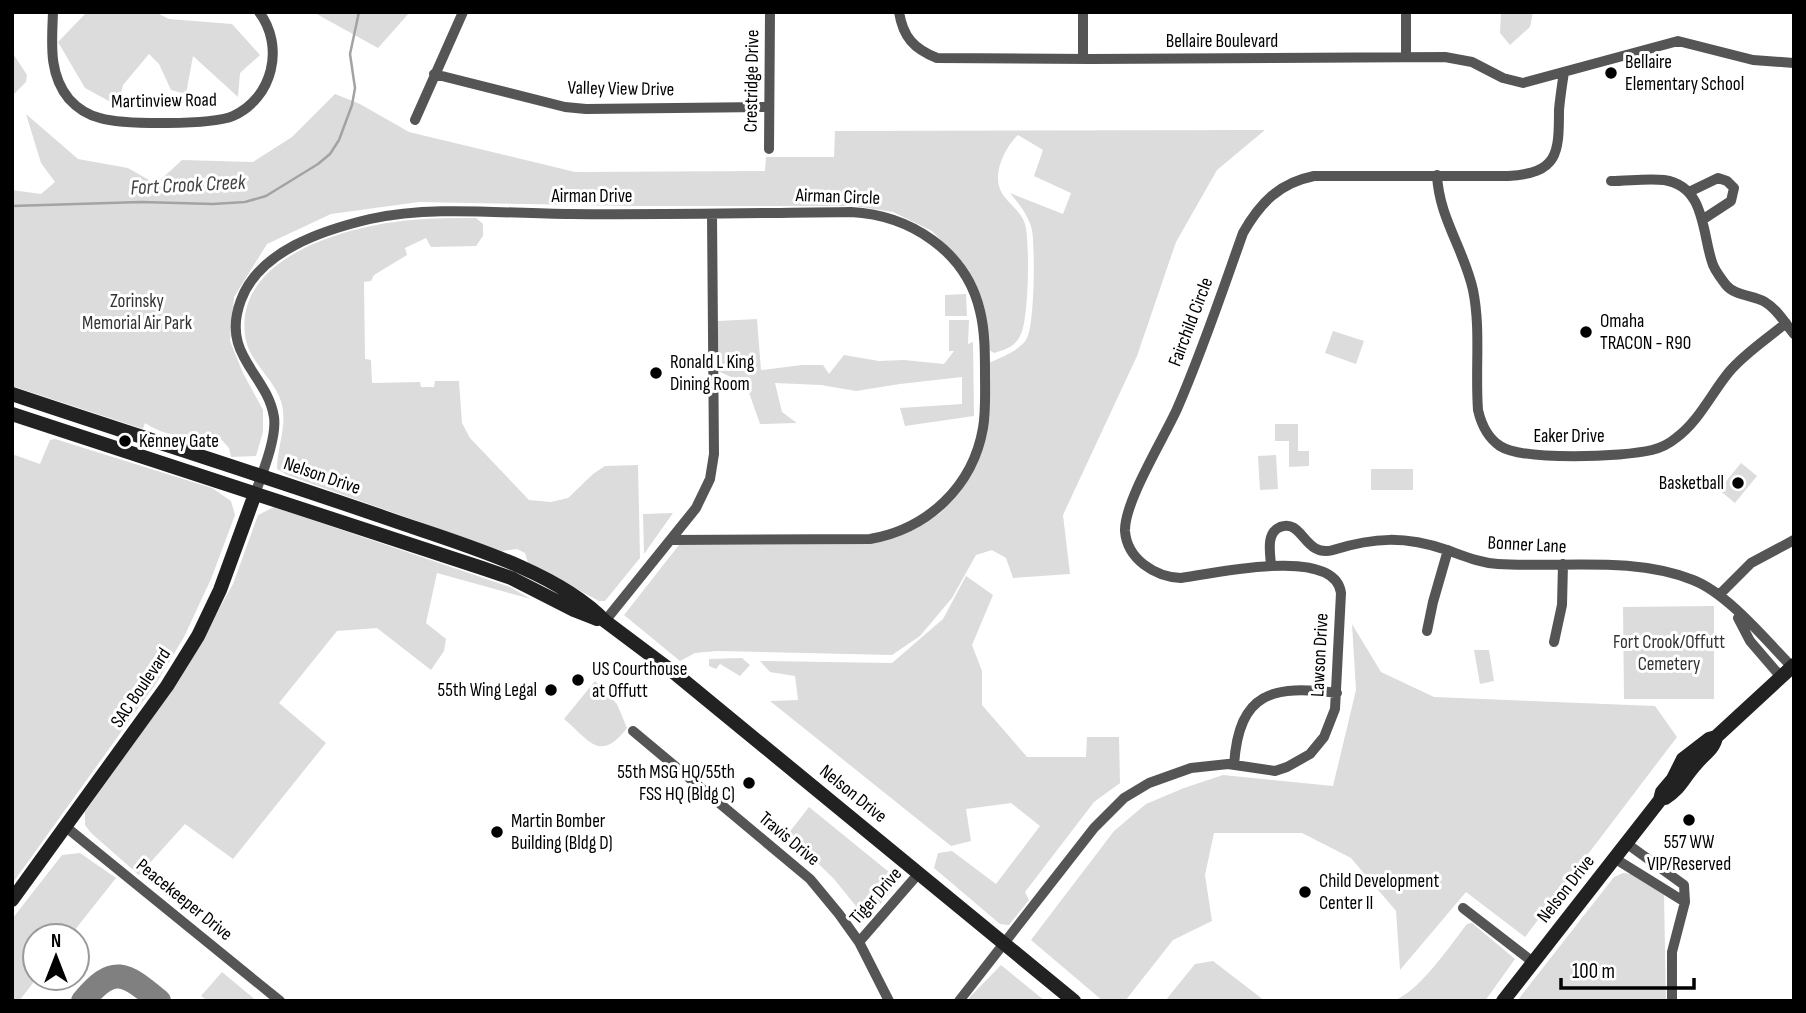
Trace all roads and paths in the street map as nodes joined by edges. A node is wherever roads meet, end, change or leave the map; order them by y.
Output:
1 (53, 12) edge
2 (259, 12) edge
3 (463, 12) edge
4 (770, 12) edge
5 (899, 12) edge
6 (1083, 12) edge
7 (1406, 12) edge
8 (1406, 57) junction
9 (1083, 60) junction
10 (1794, 63) edge
11 (1564, 72) junction
12 (434, 74) junction
13 (769, 107) junction
14 (415, 120) dead end
15 (769, 149) dead end
16 (1437, 175) junction
17 (1611, 181) dead end
18 (1689, 192) junction
19 (712, 214) junction
20 (1702, 220) junction
21 (1786, 323) junction
22 (1794, 334) edge
23 (12, 394) edge
24 (12, 414) edge
25 (261, 475) junction
26 (255, 494) junction
27 (671, 540) junction
28 (1794, 540) edge
29 (1448, 550) junction
30 (1563, 564) junction
31 (1271, 565) junction
32 (1720, 594) junction
33 (605, 621) junction
34 (1427, 631) dead end
35 (1554, 642) dead end
36 (1789, 670) edge
37 (1337, 693) junction
38 (633, 731) dead end
39 (1234, 765) junction
40 (66, 827) junction
41 (1626, 843) junction
42 (1614, 858) junction
43 (919, 873) junction
44 (12, 900) edge
45 (1685, 902) junction
46 (1463, 908) dead end
47 (859, 942) junction
48 (1004, 945) junction
49 (1533, 962) junction
50 (280, 1001) edge
51 (890, 1001) edge
52 (960, 1001) edge
53 (1074, 1001) edge
54 (1503, 1001) edge
55 (1672, 1001) edge

1 - 2 street, Martinview Road
3 - 12 street
4 - 13 street, Crestridge Drive
5 - 9 street, Bellaire Boulevard
6 - 9 street
7 - 8 street
8 - 9 street, Bellaire Boulevard
8 - 11 street, Bellaire Boulevard
10 - 11 street, Bellaire Boulevard
11 - 16 street, Fairchild Circle
12 - 13 street, Valley View Drive
12 - 14 street
13 - 15 street, Crestridge Drive
16 - 21 street, Eaker Drive
16 - 31 street, Fairchild Circle
17 - 18 street
18 - 20 street
18 - 20 street
19 - 25 street, Airman Drive
19 - 27 street
19 - 27 street, Airman Circle
20 - 21 street
21 - 22 street
23 - 25 street, Nelson Drive
24 - 26 street, Nelson Drive
25 - 26 street, SAC Boulevard
25 - 33 street, Nelson Drive
26 - 33 street, Nelson Drive
26 - 40 street, SAC Boulevard
27 - 33 street
28 - 32 street
29 - 30 street, Bonner Lane
29 - 31 street, Bonner Lane
29 - 34 street
30 - 32 street, Bonner Lane
30 - 35 street
31 - 37 street, Lawson Drive
32 - 36 street, Bonner Lane
33 - 43 street, Nelson Drive
36 - 41 street, Nelson Drive
37 - 39 street, Lawson Drive
37 - 39 street
38 - 47 street, Travis Drive
39 - 48 street
40 - 44 street, SAC Boulevard
40 - 50 street, Peacekeeper Drive
41 - 42 street, Nelson Drive
41 - 45 street
42 - 45 street
42 - 49 street, Nelson Drive
43 - 47 street, Tiger Drive
43 - 48 street, Nelson Drive
45 - 55 street
46 - 49 street
47 - 51 street, Travis Drive
48 - 52 street
48 - 53 street, Nelson Drive
49 - 54 street, Nelson Drive

